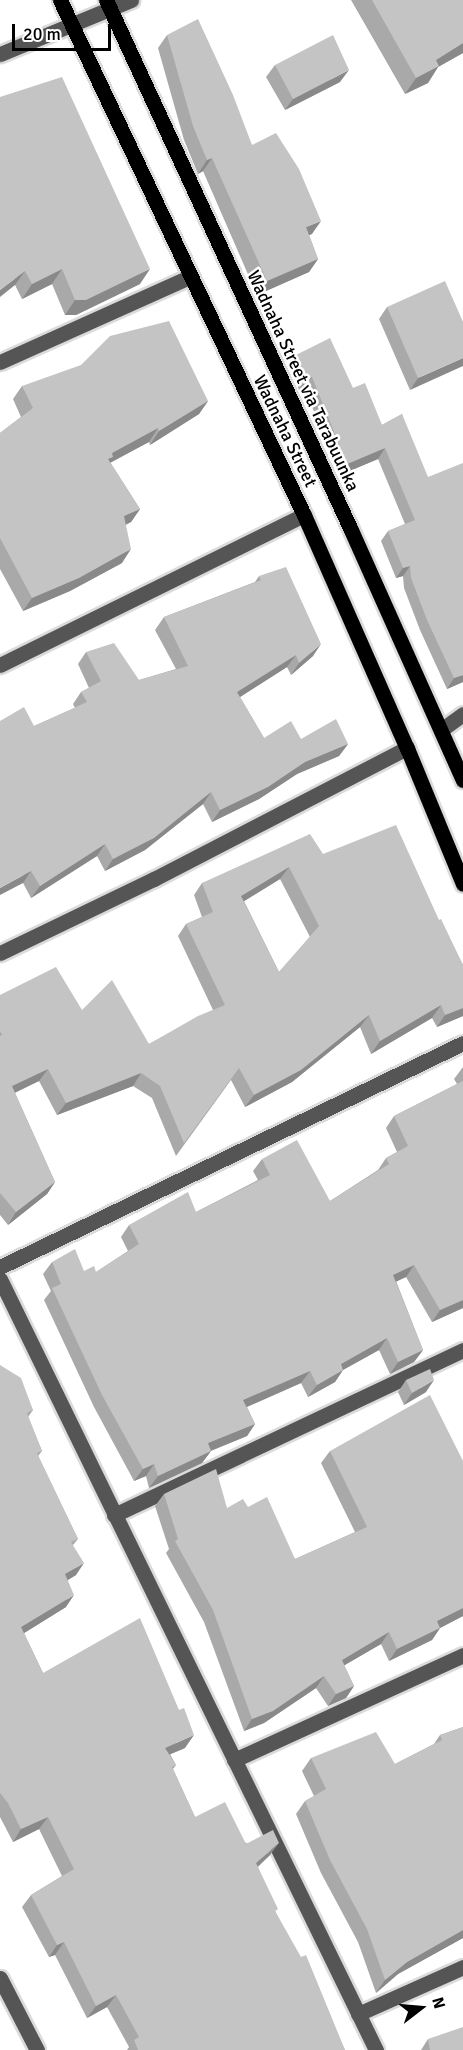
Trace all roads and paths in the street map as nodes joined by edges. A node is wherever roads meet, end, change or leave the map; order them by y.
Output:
1 (60, 0) edge
2 (131, 0) edge
3 (108, 5) edge
4 (71, 25) junction
5 (0, 54) edge
6 (189, 277) junction
7 (0, 362) edge
8 (304, 515) junction
9 (0, 665) edge
10 (463, 714) edge
11 (441, 730) junction
12 (407, 748) junction
13 (463, 780) edge
14 (463, 884) edge
15 (0, 953) edge
16 (463, 1043) edge
17 (0, 1267) edge
18 (0, 1279) edge
19 (463, 1350) edge
20 (114, 1515) junction
21 (463, 1655) edge
22 (234, 1760) junction
23 (463, 1967) edge
24 (0, 1978) edge
25 (358, 2014) junction
26 (37, 2050) edge
27 (376, 2050) edge

1 - 4 main road, Wadnaha Street
2 - 3 street
3 - 4 street
3 - 11 main road, Wadnaha Street via Tarabuunka
4 - 5 street
4 - 6 main road, Wadnaha Street
6 - 7 street
6 - 8 main road, Wadnaha Street
8 - 9 street
8 - 12 main road, Wadnaha Street
10 - 11 street
11 - 13 main road, Wadnaha Street via Tarabuunka
12 - 14 main road, Wadnaha Street
12 - 15 street
16 - 17 street
18 - 20 street
19 - 20 street
20 - 22 street
21 - 22 street
22 - 25 street
23 - 25 street
24 - 26 street
25 - 27 street

